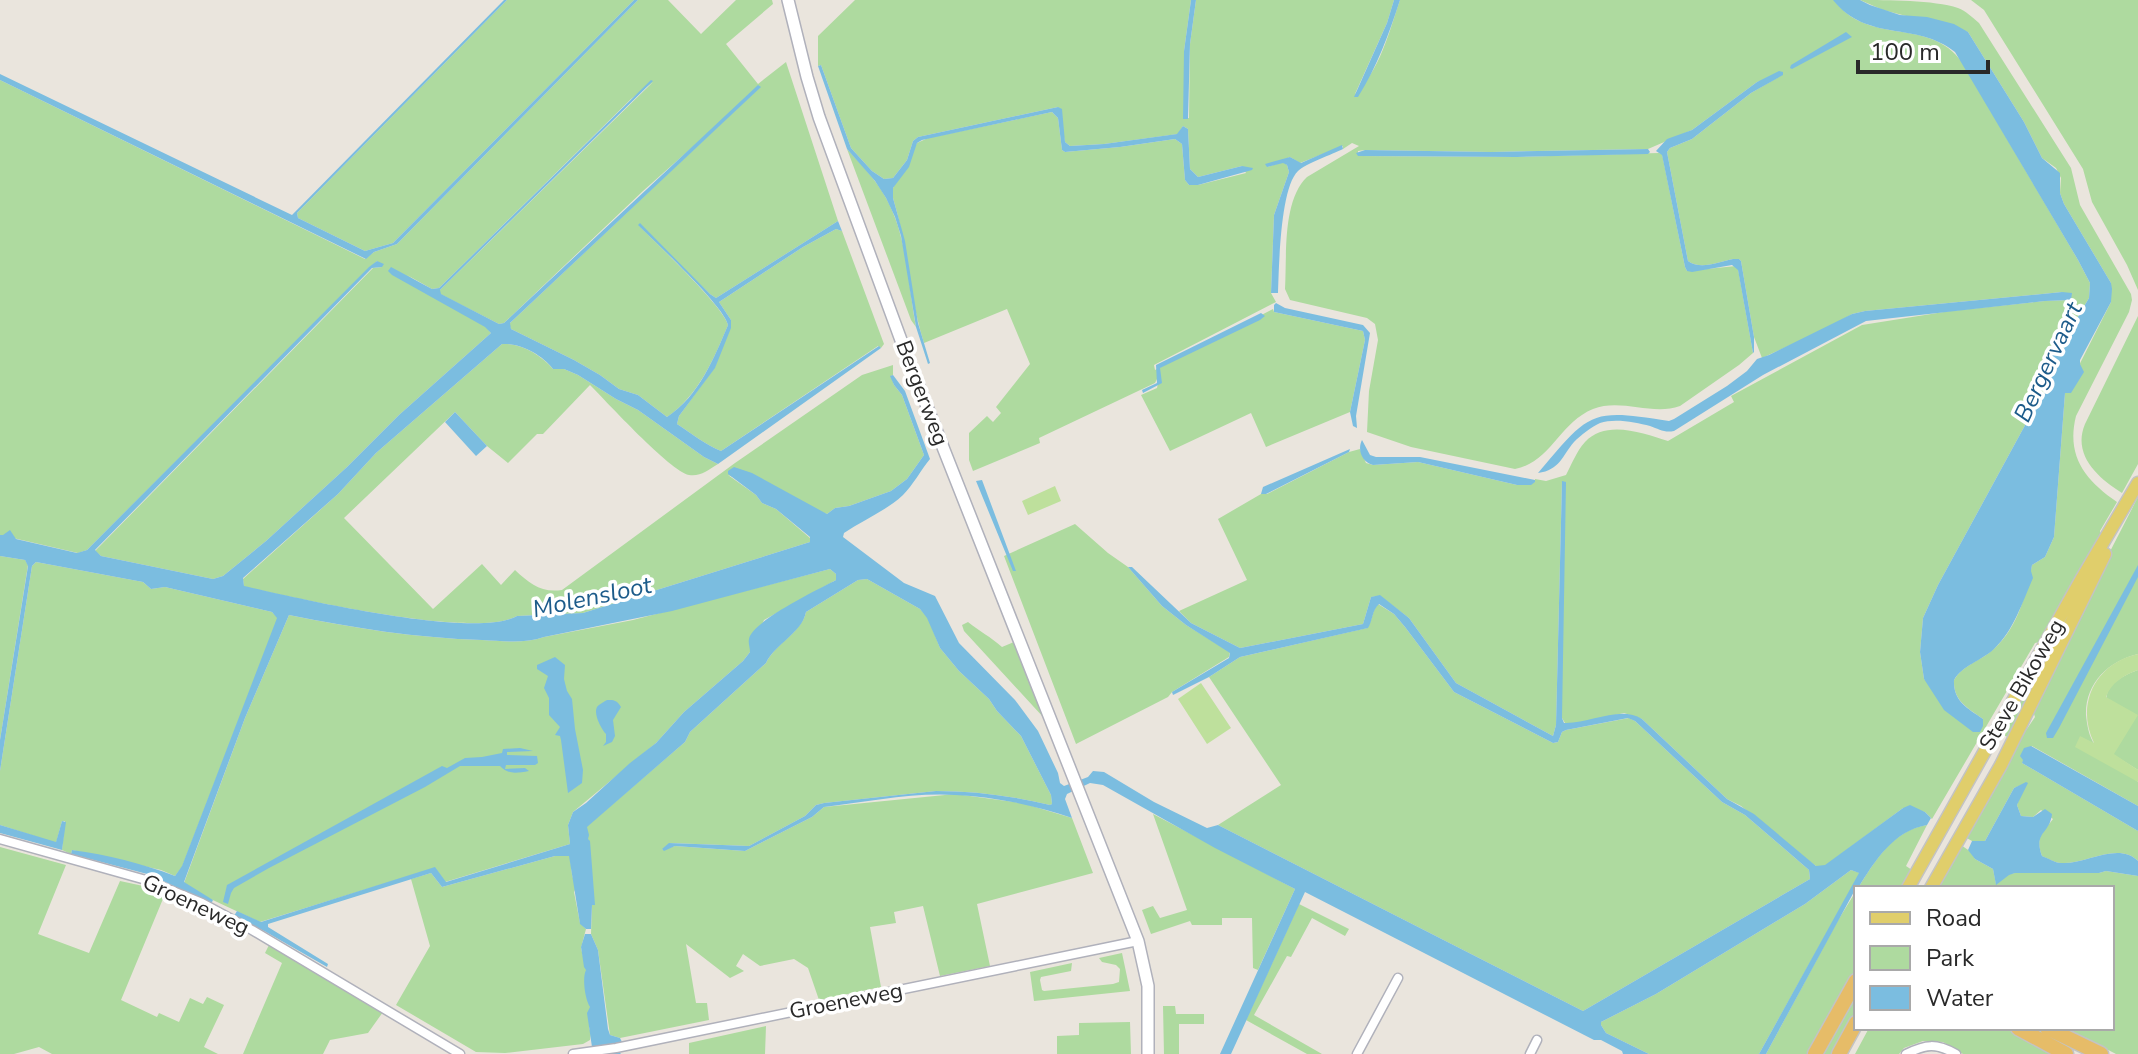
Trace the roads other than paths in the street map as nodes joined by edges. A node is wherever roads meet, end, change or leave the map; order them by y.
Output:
1 (788, 0) edge
2 (2138, 484) edge
3 (0, 839) edge
4 (1909, 886) edge
5 (1932, 886) edge
6 (1127, 943) junction
7 (1398, 978) dead end
8 (1854, 985) edge
9 (1854, 1027) edge
10 (2022, 1030) edge
11 (2051, 1030) edge
12 (1537, 1040) dead end
13 (460, 1054) edge
14 (573, 1054) edge
15 (1148, 1054) edge
16 (1357, 1054) edge
17 (1530, 1054) edge
18 (1815, 1054) edge
19 (1839, 1054) edge
20 (1906, 1054) edge
21 (1956, 1054) edge
22 (2066, 1054) edge
23 (2101, 1054) edge

1 - 6 main road, Bergerweg
2 - 4 main road, Steve Bikoweg
2 - 5 main road, Steve Bikoweg
3 - 13 street, Groeneweg
6 - 14 street, Groeneweg
6 - 15 main road, Bergerweg
7 - 16 street
8 - 18 highway
9 - 19 highway
10 - 22 highway
11 - 23 highway
12 - 17 street
20 - 21 street

